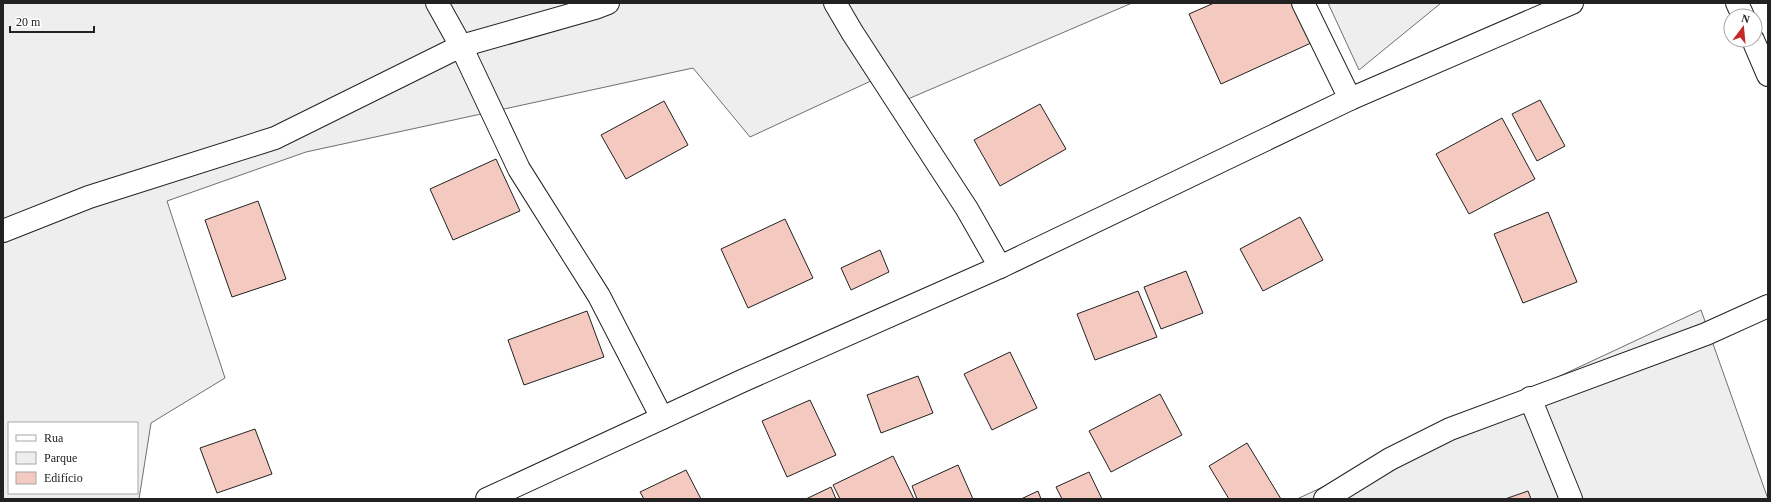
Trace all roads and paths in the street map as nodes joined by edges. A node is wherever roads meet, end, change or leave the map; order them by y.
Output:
1 (437, 3) edge
2 (608, 3) edge
3 (835, 3) edge
4 (1303, 3) edge
5 (1572, 3) edge
6 (461, 46) junction
7 (1756, 48) edge
8 (1768, 75) edge
9 (1350, 99) junction
10 (3, 231) edge
11 (1000, 267) junction
12 (1768, 306) edge
13 (1530, 398) junction
14 (662, 418) junction
15 (487, 499) edge
16 (1325, 499) edge
17 (1571, 499) edge

1 - 6 street
2 - 6 street
3 - 11 street
4 - 9 street
5 - 9 street
6 - 10 street
6 - 14 street
7 - 8 street
9 - 11 street
11 - 14 street
12 - 13 street
13 - 16 street
13 - 17 street
14 - 15 street

